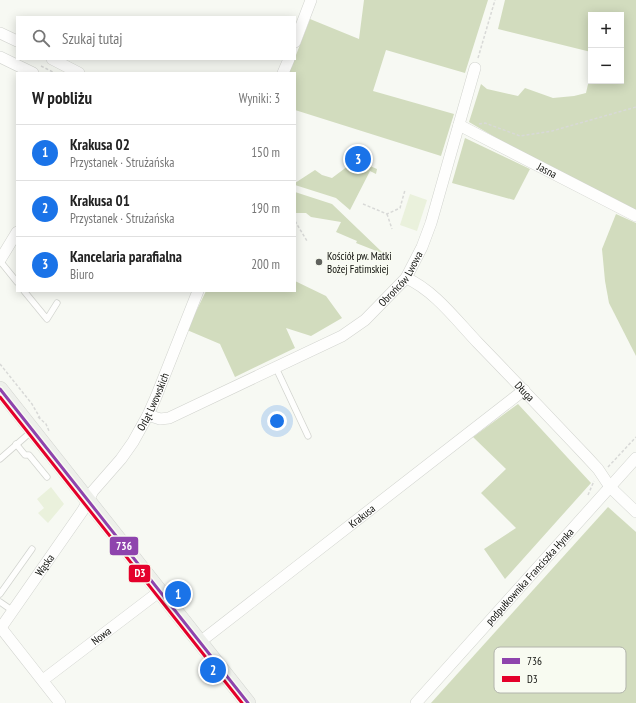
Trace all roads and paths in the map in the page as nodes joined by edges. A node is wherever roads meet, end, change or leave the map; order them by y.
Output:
1 (311, 0) edge
2 (495, 0) edge
3 (0, 33) edge
4 (296, 39) edge
5 (16, 41) edge
6 (0, 57) edge
7 (54, 60) edge
8 (288, 60) edge
9 (475, 68) joint
10 (31, 72) edge
11 (77, 72) edge
12 (283, 72) edge
13 (636, 107) edge
14 (478, 124) dead end
15 (459, 125) junction
16 (405, 190) dead end
17 (363, 204) dead end
18 (387, 214) junction
19 (636, 216) edge
20 (296, 223) edge
21 (392, 228) dead end
22 (16, 234) edge
23 (308, 241) dead end
24 (0, 260) edge
25 (406, 278) junction
26 (16, 281) edge
27 (25, 292) edge
28 (198, 292) edge
29 (57, 303) dead end
30 (0, 364) edge
31 (276, 368) junction
32 (0, 389) edge
33 (524, 390) junction
34 (148, 415) junction
35 (40, 418) dead end
36 (32, 431) junction
37 (308, 436) dead end
38 (636, 437) edge
39 (16, 444) junction
40 (636, 458) edge
41 (0, 459) edge
42 (598, 469) junction
43 (47, 478) dead end
44 (610, 487) junction
45 (89, 500) junction
46 (636, 512) edge
47 (32, 549) dead end
48 (160, 591) junction
49 (0, 594) edge
50 (0, 602) edge
51 (13, 611) junction
52 (0, 629) edge
53 (200, 642) junction
54 (43, 680) junction
55 (420, 699) edge
56 (60, 703) edge
57 (248, 703) edge

1 - 4 street
2 - 9 path
3 - 5 street
6 - 10 street
7 - 11 street
8 - 12 street
9 - 15 street, Obrońców Lwowa
13 - 14 path
15 - 19 street, Jasna
15 - 25 street, Obrońców Lwowa
16 - 18 path
17 - 18 path
18 - 21 path
20 - 23 path
22 - 24 street
24 - 26 lane
25 - 31 street, Obrońców Lwowa
25 - 33 street, Długa
27 - 29 lane
28 - 34 street, Orląt Lwowskich
30 - 35 path
31 - 34 street, Obrońców Lwowa
31 - 37 lane
32 - 36 main road
33 - 42 street, Długa
33 - 53 street, Krakusa
34 - 45 street, Orląt Lwowskich
36 - 39 lane
36 - 45 main road
38 - 42 path
39 - 41 lane
39 - 43 lane
40 - 44 street, podpułkownika Franciszka Hynka
42 - 44 street, Długa
44 - 46 street, Długa
44 - 55 street, podpułkownika Franciszka Hynka
45 - 48 main road
45 - 51 street, Wąska
47 - 49 lane
48 - 53 main road
48 - 54 street, Nowa
50 - 51 lane
51 - 52 street, Wąska
52 - 54 street
53 - 57 main road
54 - 56 street

